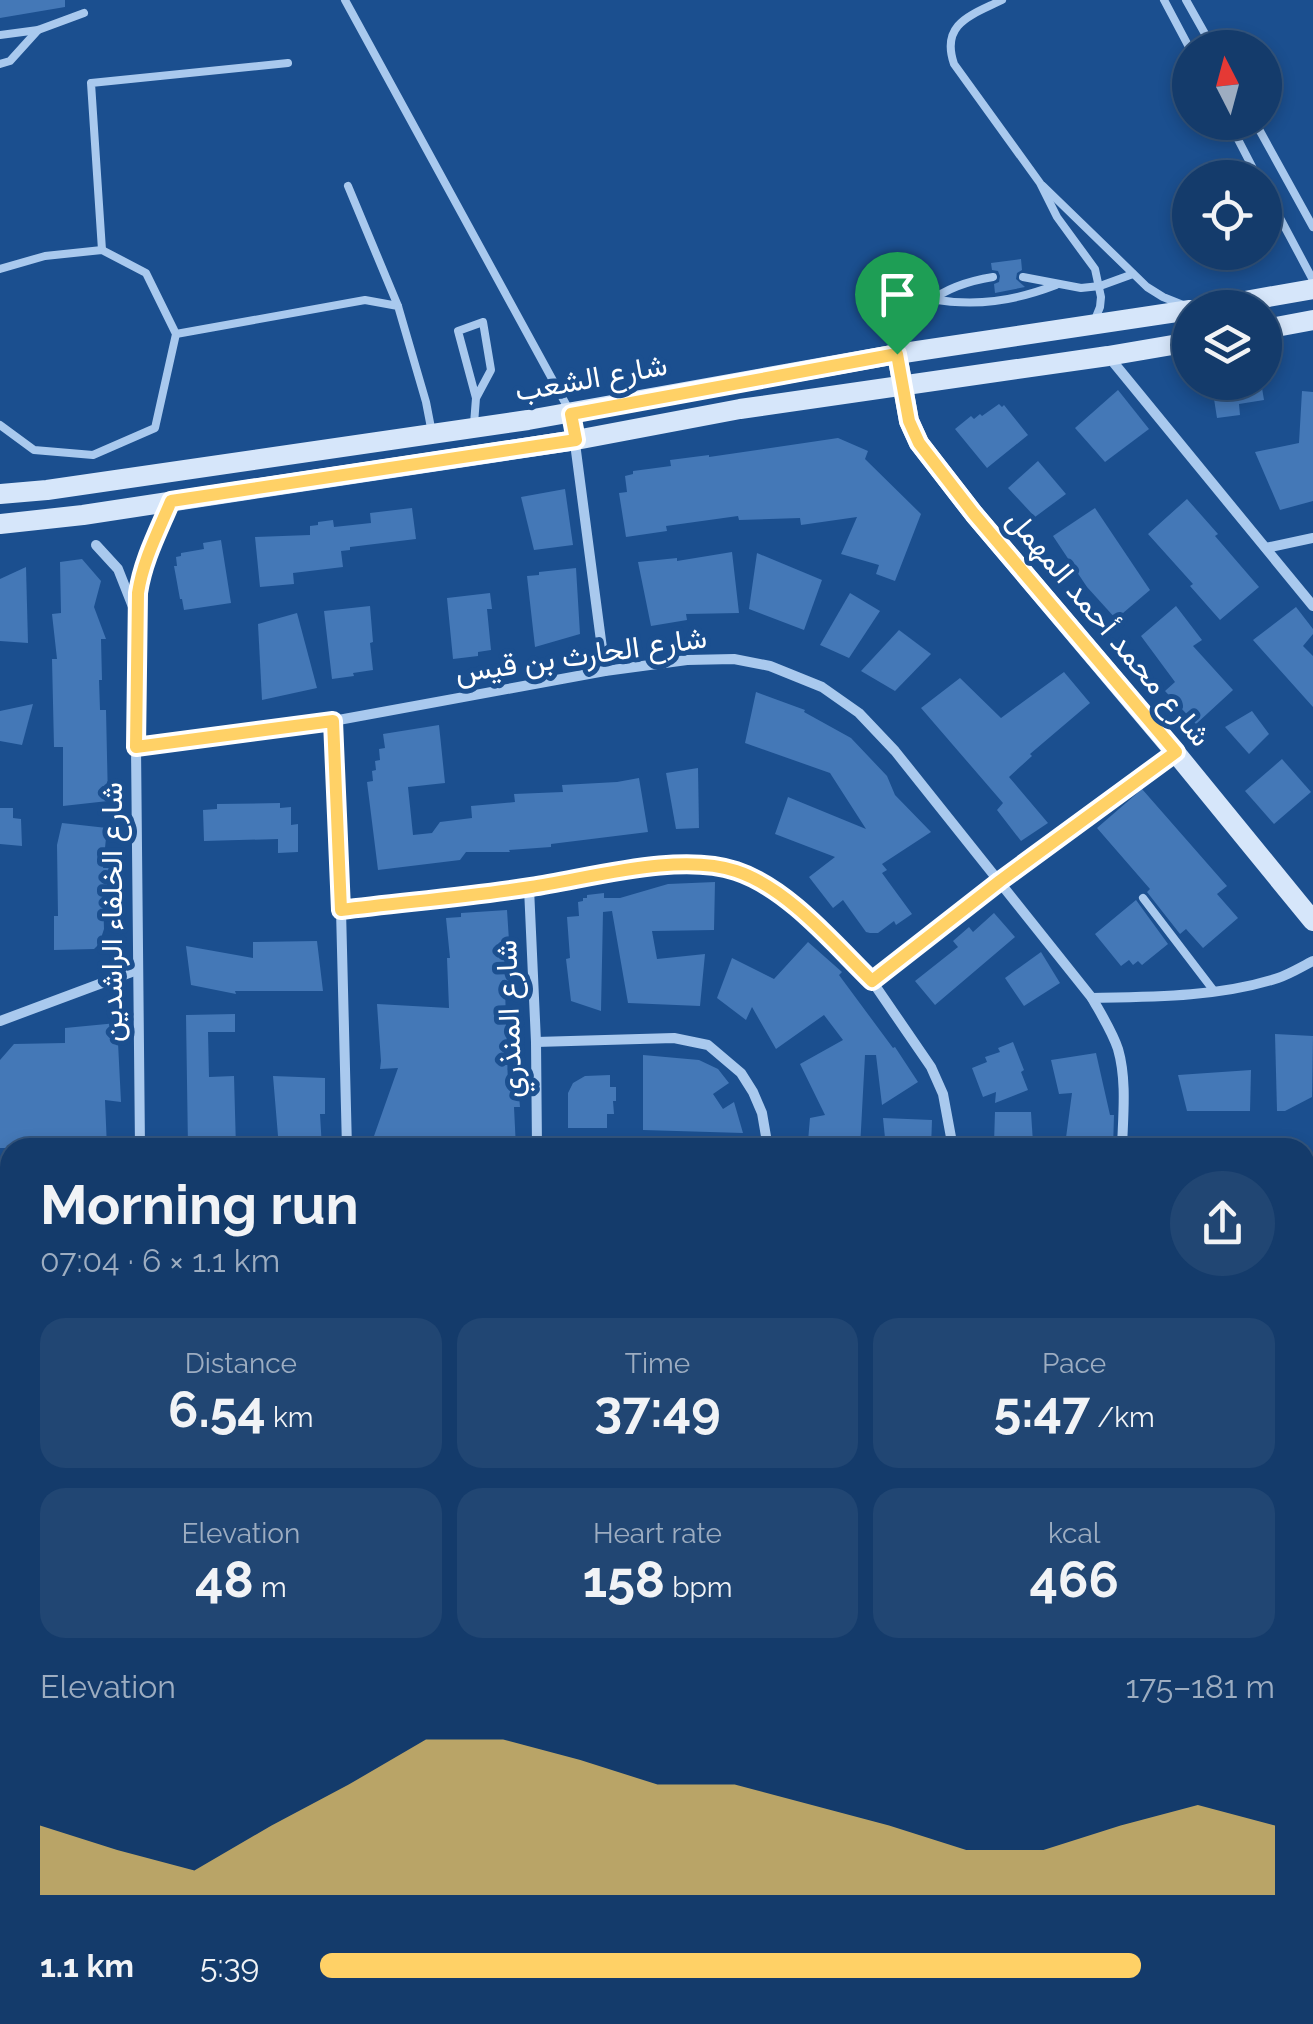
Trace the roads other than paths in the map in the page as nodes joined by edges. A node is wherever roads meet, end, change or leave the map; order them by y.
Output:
1 (344, 0) edge
2 (1002, 0) edge
3 (1164, 0) edge
4 (1186, 0) edge
5 (84, 14) dead end
6 (38, 30) junction
7 (1180, 30) edge
8 (1203, 30) edge
9 (0, 34) edge
10 (288, 62) dead end
11 (0, 64) edge
12 (1265, 140) edge
13 (1040, 183) junction
14 (348, 186) dead end
15 (1282, 222) edge
16 (1313, 227) edge
17 (102, 250) junction
18 (0, 269) edge
19 (1133, 274) junction
20 (993, 277) dead end
21 (1024, 277) dead end
22 (1313, 280) edge
23 (1056, 285) junction
24 (1100, 286) junction
25 (1313, 289) edge
26 (1282, 295) edge
27 (931, 299) junction
28 (1172, 301) edge
29 (398, 306) junction
30 (1172, 312) edge
31 (1313, 320) edge
32 (1282, 325) edge
33 (1091, 326) junction
34 (176, 334) junction
35 (1172, 345) edge
36 (897, 354) junction
37 (1108, 356) junction
38 (902, 386) junction
39 (476, 398) junction
40 (571, 414) junction
41 (0, 425) edge
42 (474, 428) junction
43 (432, 433) junction
44 (576, 440) junction
45 (0, 494) edge
46 (171, 501) junction
47 (0, 524) edge
48 (1313, 538) edge
49 (96, 545) dead end
50 (1266, 548) junction
51 (1313, 606) edge
52 (137, 616) junction
53 (605, 671) junction
54 (333, 721) junction
55 (136, 747) junction
56 (1176, 752) junction
57 (1000, 881) junction
58 (529, 888) junction
59 (1142, 898) dead end
60 (341, 910) junction
61 (1313, 921) edge
62 (1313, 961) edge
63 (138, 970) junction
64 (872, 981) junction
65 (1214, 990) junction
66 (1092, 998) junction
67 (0, 1021) edge
68 (536, 1042) junction
69 (140, 1138) edge
70 (347, 1138) edge
71 (538, 1138) edge
72 (766, 1138) edge
73 (951, 1138) edge
74 (1122, 1138) edge

1 - 40 lane
2 - 13 lane
3 - 7 lane
4 - 8 lane
5 - 6 lane
6 - 9 lane
6 - 11 lane
10 - 17 lane
12 - 16 lane
13 - 19 lane
13 - 24 lane
14 - 29 lane
15 - 22 lane
17 - 18 lane
17 - 34 lane
19 - 24 lane
19 - 28 lane
20 - 27 lane
21 - 23 lane
23 - 24 lane
23 - 27 lane
24 - 33 lane
25 - 26 street
27 - 36 lane
29 - 34 lane
29 - 43 lane
30 - 33 street, شارع الشعب
31 - 32 street
33 - 36 street, شارع الشعب
34 - 41 lane
35 - 37 street, شارع الشعب
36 - 38 street, شارع محمد أحمد المهمل
36 - 40 street, شارع الشعب
37 - 38 street, شارع الشعب
37 - 50 street
38 - 44 street, شارع الشعب
38 - 56 street, شارع محمد أحمد المهمل
39 - 39 lane
39 - 42 lane
40 - 42 street, شارع الشعب
40 - 44 street
42 - 43 street, شارع الشعب
43 - 45 street, شارع الشعب
44 - 46 street, شارع الشعب
44 - 53 street
46 - 47 street, شارع الشعب
46 - 52 street, شارع الخلفاء الراشدين
48 - 50 street
49 - 52 street, شارع الخلفاء الراشدين
50 - 51 street
52 - 55 street, شارع الخلفاء الراشدين
53 - 54 street, شارع الحارث بن قيس
53 - 57 street, شارع الحارث بن قيس
54 - 55 street, شارع الحارث بن قيس
54 - 60 street
55 - 63 street, شارع الخلفاء الراشدين
56 - 57 street
56 - 61 street, شارع محمد أحمد المهمل
57 - 64 street
57 - 66 street, شارع الحارث بن قيس
58 - 60 street
58 - 64 street
58 - 68 street, شارع المنذري
59 - 65 lane
60 - 70 street
62 - 65 street
63 - 67 street
63 - 69 street, شارع الخلفاء الراشدين
64 - 73 street
65 - 66 street
66 - 74 street, شارع الحارث بن قيس
68 - 71 street, شارع المنذري
68 - 72 street

